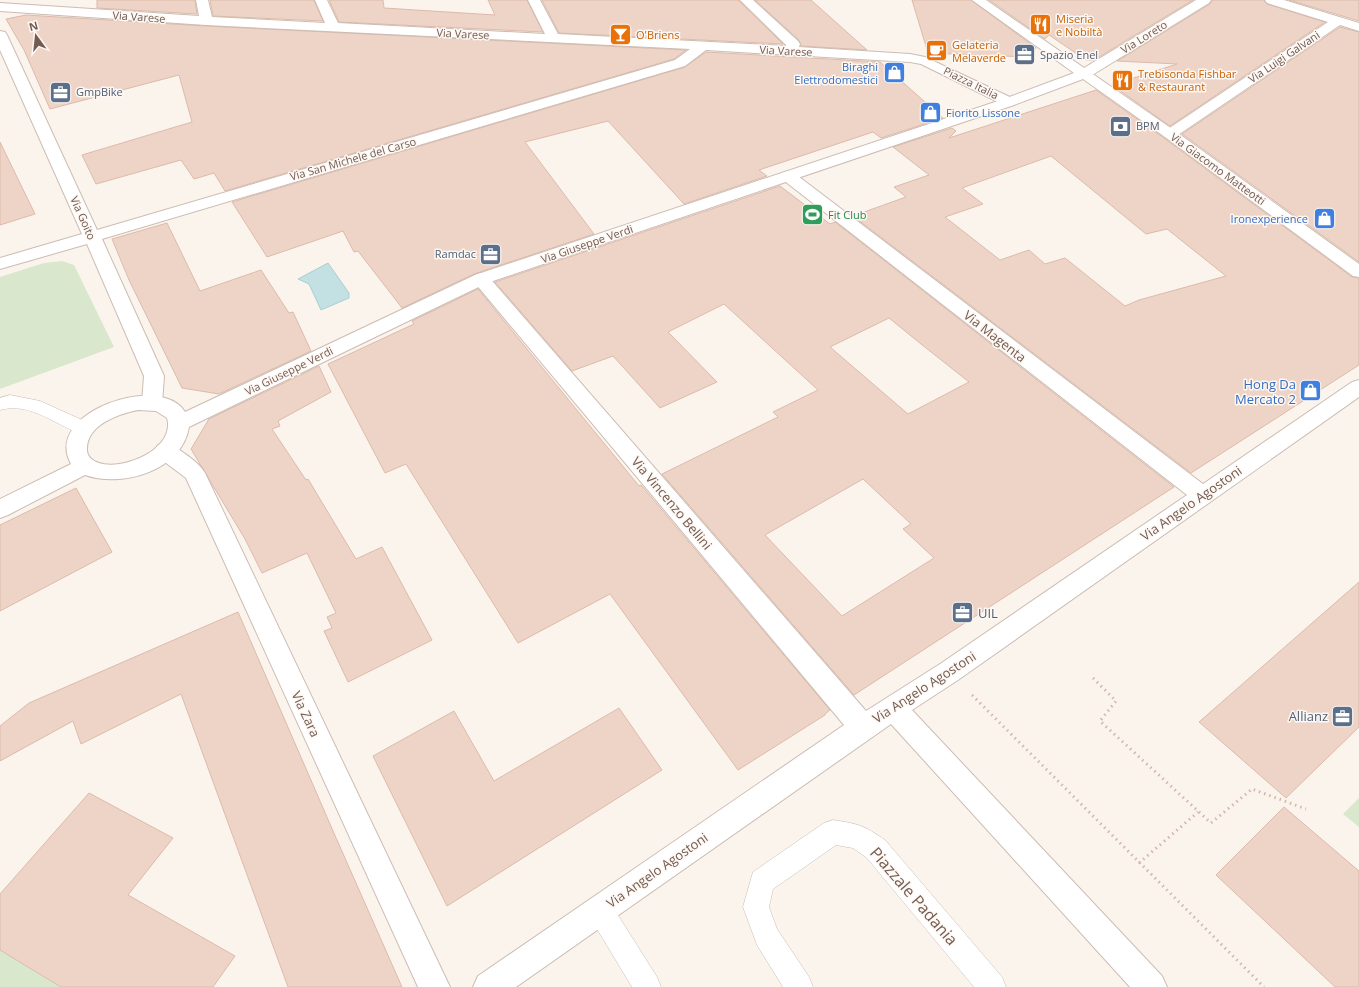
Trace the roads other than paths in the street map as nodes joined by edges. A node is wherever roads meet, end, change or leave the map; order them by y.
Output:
1 (202, 0) edge
2 (321, 0) edge
3 (534, 0) edge
4 (746, 0) edge
5 (978, 0) edge
6 (1204, 0) edge
7 (1271, 0) edge
8 (0, 7) edge
9 (1339, 20) junction
10 (206, 21) junction
11 (332, 27) junction
12 (1359, 27) edge
13 (0, 36) edge
14 (554, 39) junction
15 (702, 47) junction
16 (791, 50) junction
17 (925, 61) joint
18 (1084, 74) junction
19 (1010, 102) junction
20 (1170, 134) junction
21 (788, 176) junction
22 (92, 236) junction
23 (0, 264) edge
24 (1359, 272) edge
25 (481, 279) junction
26 (1359, 386) edge
27 (152, 403) junction
28 (0, 404) edge
29 (179, 423) junction
30 (85, 429) junction
31 (165, 451) junction
32 (85, 466) junction
33 (1202, 495) junction
34 (0, 509) edge
35 (893, 708) junction
36 (863, 727) junction
37 (600, 910) junction
38 (434, 987) edge
39 (489, 987) edge
40 (647, 987) edge
41 (799, 987) edge
42 (992, 987) edge
43 (1151, 987) edge

1 - 10 street
2 - 11 street
3 - 14 street
4 - 16 street
5 - 18 street, Via Giacomo Matteotti
6 - 18 street, Via Loreto
7 - 9 street
8 - 10 street, Via Varese
9 - 12 street
9 - 20 street, Via Luigi Galvani
10 - 11 street, Via Varese
11 - 14 street, Via Varese
13 - 22 street, Via Goito
14 - 15 street, Via Varese
15 - 16 street, Via Varese
15 - 22 street, Via San Michele del Carso
16 - 17 street, Via Varese
17 - 19 street, Piazza Italia
18 - 19 street, Piazza Italia
18 - 20 street, Via Giacomo Matteotti
19 - 21 street, Via Giuseppe Verdi
20 - 24 street, Via Giacomo Matteotti
21 - 25 street, Via Giuseppe Verdi
21 - 33 street, Via Magenta
22 - 23 street, Via San Michele del Carso
22 - 27 street, Via Goito
25 - 29 street, Via Giuseppe Verdi
25 - 36 street, Via Vincenzo Bellini
26 - 33 street, Via Angelo Agostoni
27 - 29 street
27 - 30 street
28 - 30 lane
29 - 31 street
30 - 32 street
31 - 32 street
31 - 38 street, Via Zara
32 - 34 street
33 - 35 street, Via Angelo Agostoni
35 - 36 street, Via Angelo Agostoni
35 - 43 street
36 - 37 street, Via Angelo Agostoni
37 - 39 street, Via Angelo Agostoni
37 - 40 lane
41 - 42 lane, Piazzale Padania

